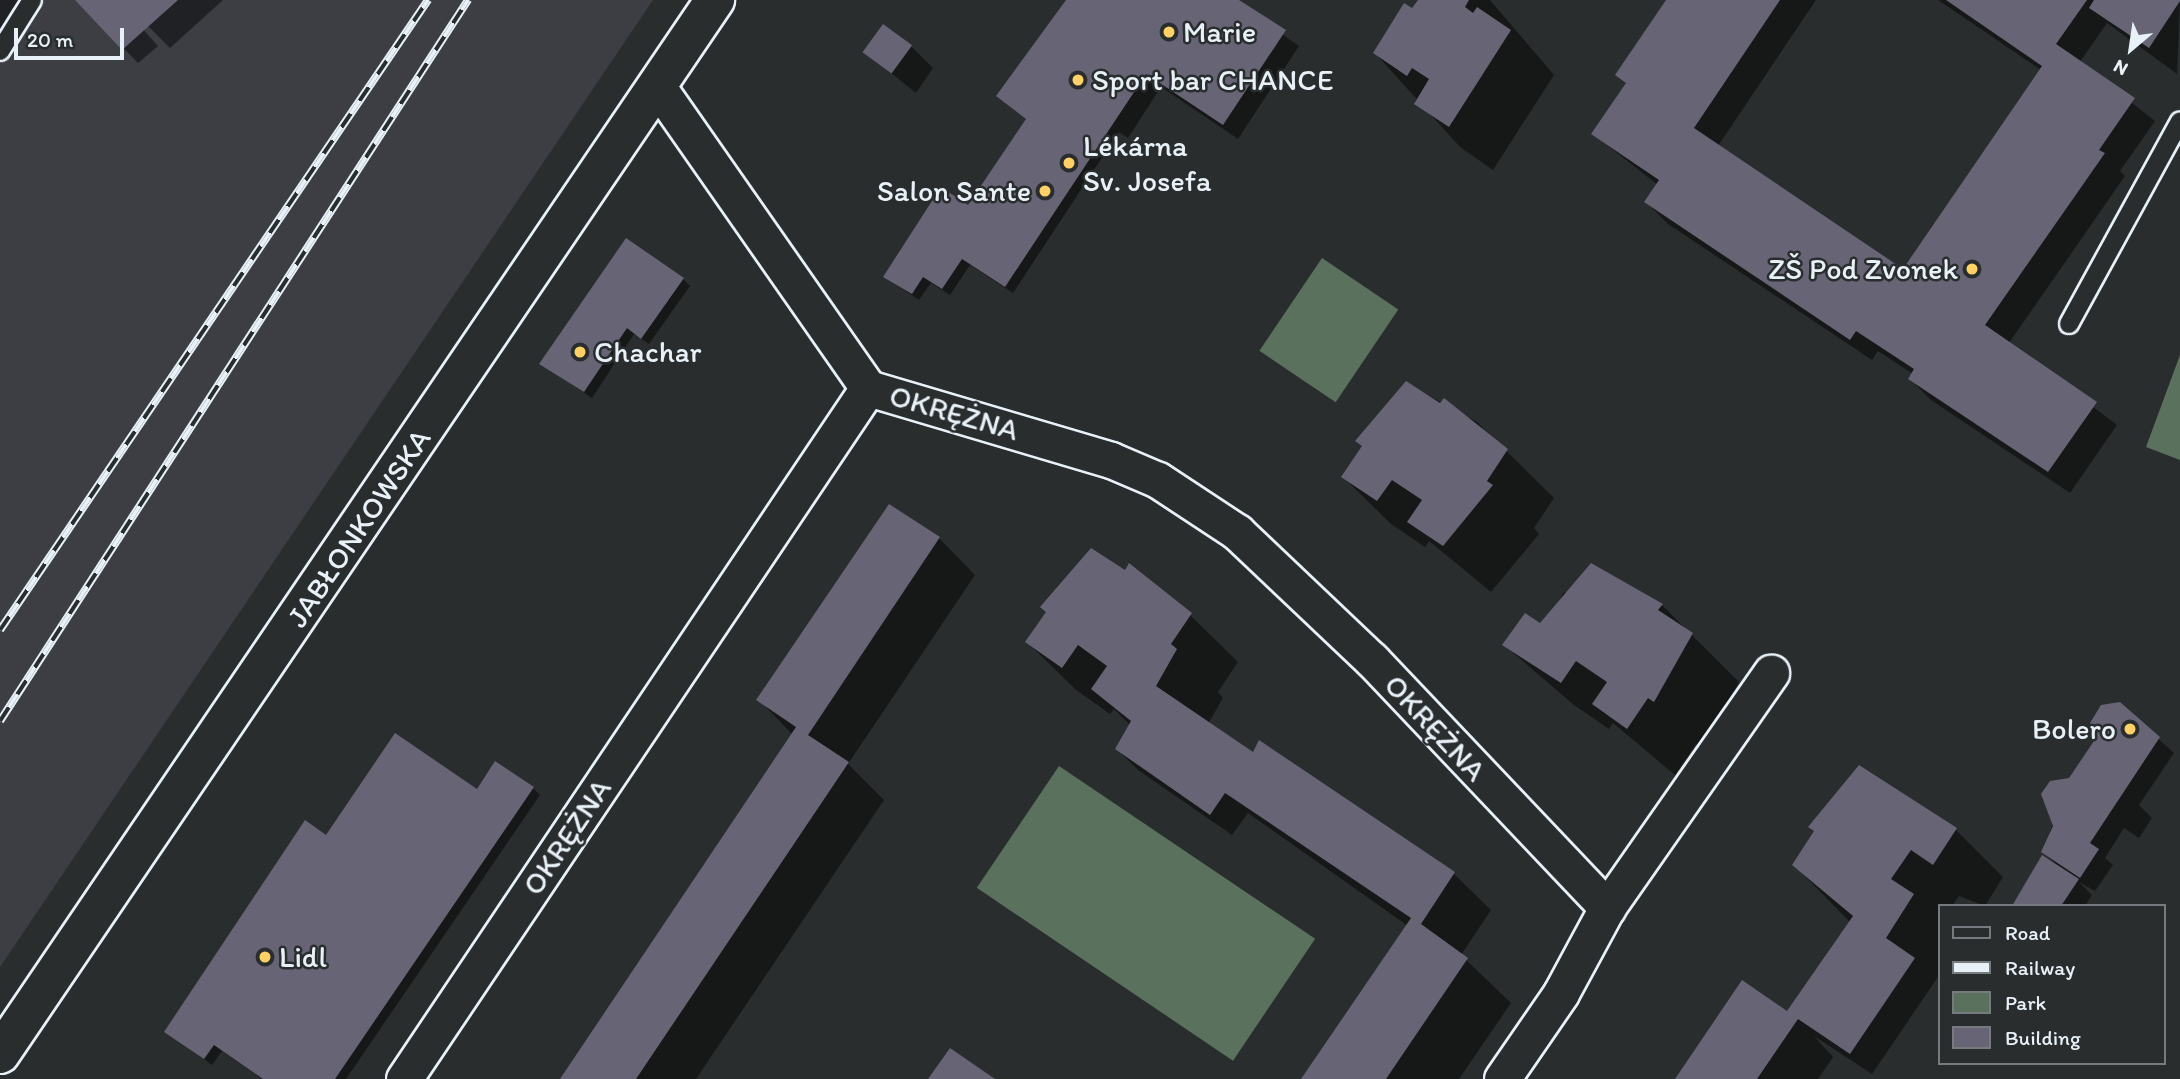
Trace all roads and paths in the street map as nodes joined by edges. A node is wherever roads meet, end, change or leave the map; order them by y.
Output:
1 (32, 0) edge
2 (715, 0) edge
3 (0, 51) edge
4 (658, 87) junction
5 (2180, 121) edge
6 (2069, 324) dead end
7 (868, 388) junction
8 (1771, 673) dead end
9 (1607, 908) junction
10 (0, 1054) edge
11 (404, 1079) edge
12 (1502, 1079) edge

1 - 3 lane
2 - 4 main road, JABŁONKOWSKA
4 - 7 street
4 - 10 main road, JABŁONKOWSKA
5 - 6 lane
7 - 9 street, OKRĘŻNA
7 - 11 street, OKRĘŻNA
8 - 9 street
9 - 12 street

